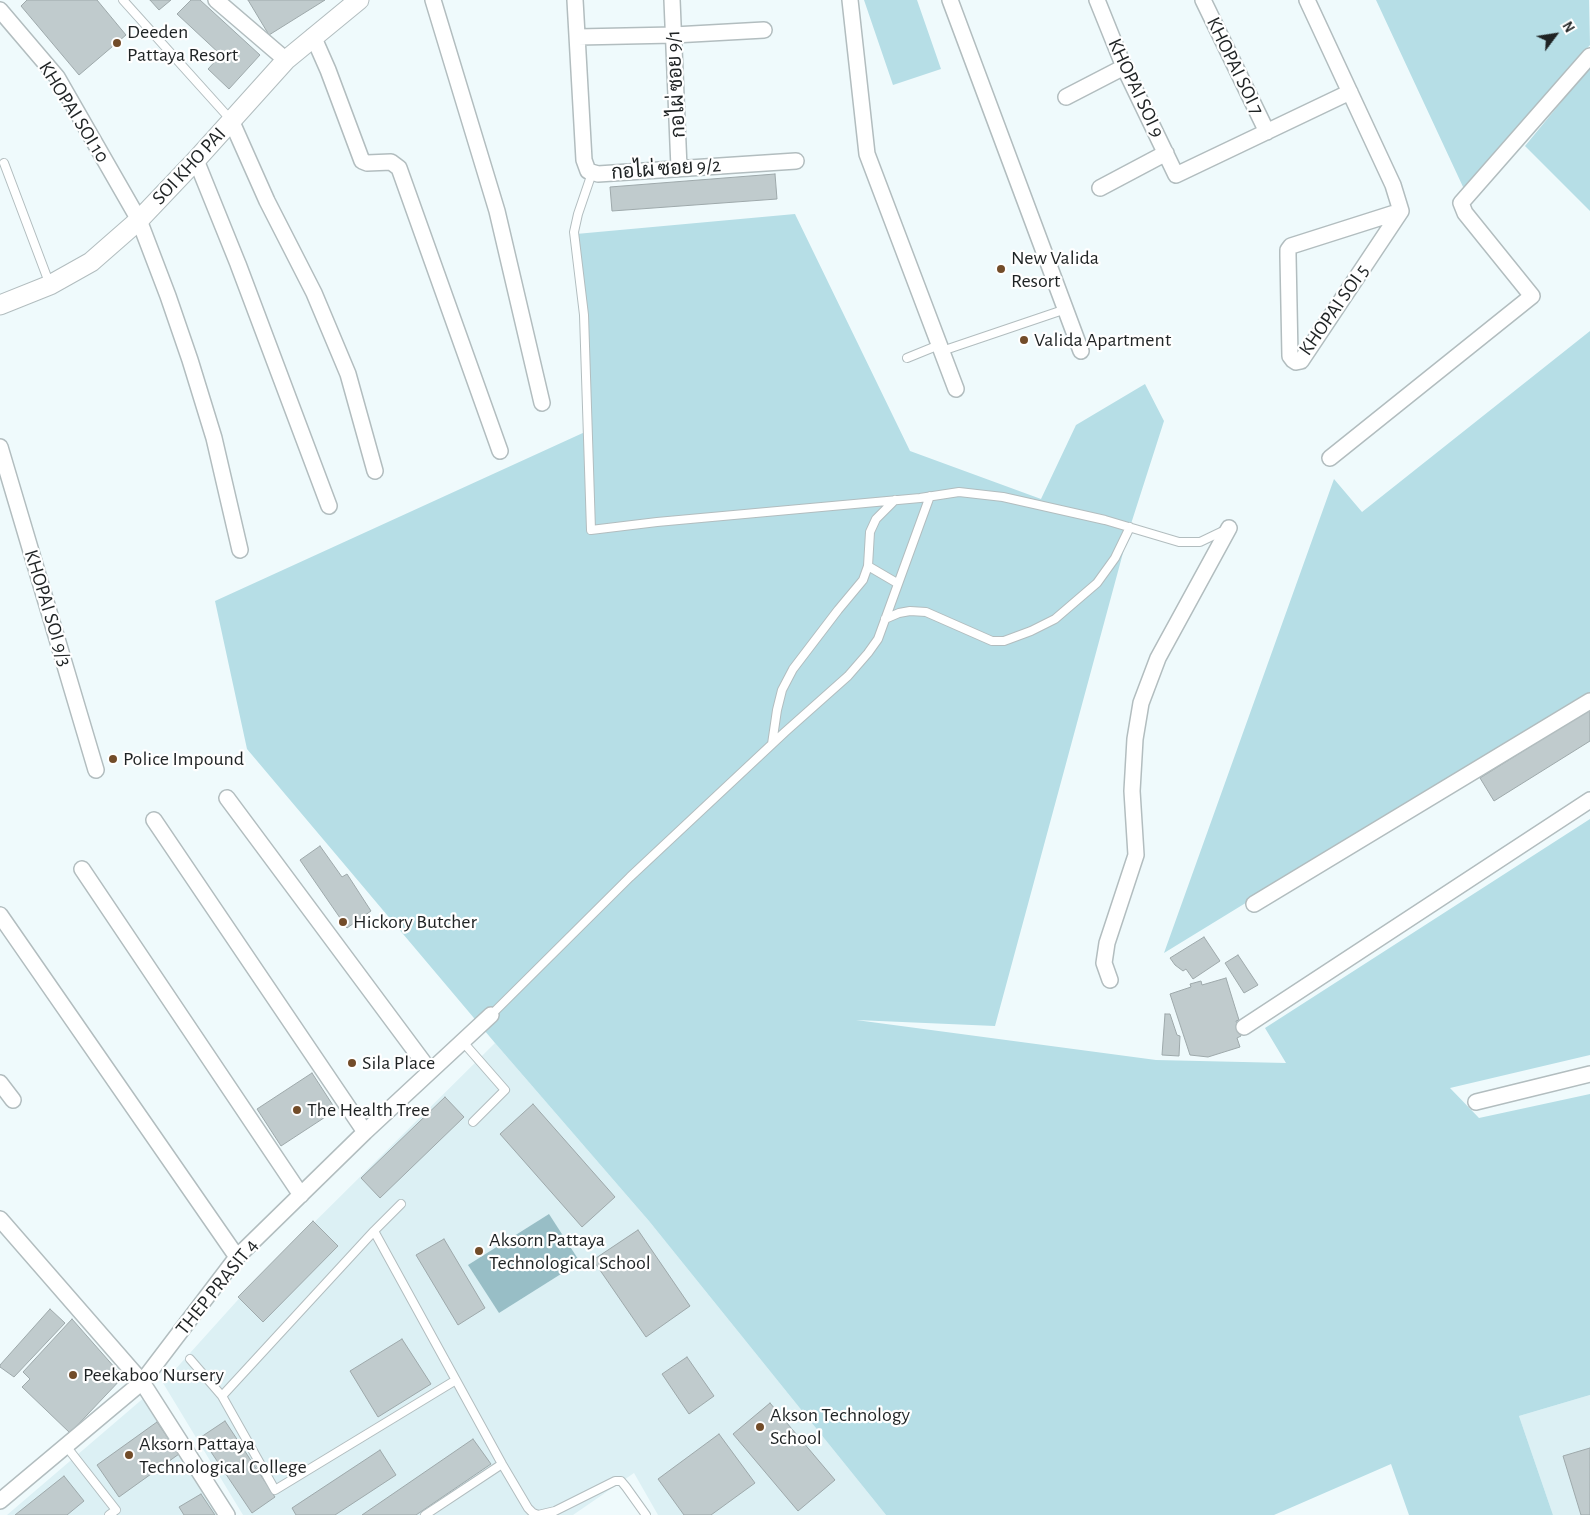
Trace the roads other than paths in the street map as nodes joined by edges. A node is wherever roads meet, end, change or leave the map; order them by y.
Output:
1 (123, 0) edge
2 (216, 0) edge
3 (359, 0) edge
4 (433, 0) edge
5 (575, 0) edge
6 (672, 0) edge
7 (850, 0) edge
8 (950, 0) edge
9 (1097, 0) edge
10 (1203, 0) edge
11 (1307, 0) edge
12 (0, 10) edge
13 (764, 30) dead end
14 (674, 35) junction
15 (313, 36) junction
16 (578, 37) junction
17 (1590, 56) edge
18 (286, 60) junction
19 (1124, 67) junction
20 (1350, 92) junction
21 (1066, 97) dead end
22 (231, 120) junction
23 (1267, 132) junction
24 (1166, 153) junction
25 (196, 160) junction
26 (796, 161) dead end
27 (4, 163) dead end
28 (680, 168) junction
29 (592, 173) junction
30 (1100, 188) dead end
31 (1401, 211) junction
32 (139, 220) junction
33 (50, 285) junction
34 (0, 305) edge
35 (1066, 309) junction
36 (941, 348) junction
37 (1082, 351) dead end
38 (908, 358) dead end
39 (956, 389) dead end
40 (542, 403) dead end
41 (0, 447) edge
42 (500, 451) dead end
43 (1330, 458) dead end
44 (375, 471) dead end
45 (930, 496) junction
46 (895, 500) junction
47 (330, 506) dead end
48 (1130, 527) junction
49 (1229, 528) joint
50 (240, 550) dead end
51 (868, 566) junction
52 (897, 583) junction
53 (884, 620) junction
54 (1590, 701) edge
55 (772, 744) junction
56 (96, 770) dead end
57 (227, 798) dead end
58 (1590, 800) edge
59 (154, 820) dead end
60 (82, 869) dead end
61 (1254, 904) dead end
62 (0, 915) edge
63 (1110, 980) dead end
64 (492, 1015) joint
65 (1244, 1027) dead end
66 (463, 1042) junction
67 (430, 1071) junction
68 (1590, 1074) edge
69 (0, 1083) edge
70 (13, 1100) dead end
71 (1476, 1102) dead end
72 (473, 1122) dead end
73 (365, 1132) junction
74 (301, 1196) junction
75 (402, 1204) dead end
76 (0, 1220) edge
77 (374, 1231) junction
78 (237, 1256) junction
79 (190, 1359) dead end
80 (456, 1380) junction
81 (142, 1382) junction
82 (222, 1396) junction
83 (66, 1446) junction
84 (502, 1464) junction
85 (0, 1501) edge
86 (109, 1515) edge
87 (227, 1515) edge
88 (425, 1515) edge
89 (646, 1515) edge

1 - 22 lane
2 - 18 street
3 - 15 street, SOI KHO PAI
4 - 40 street
5 - 16 street, กอไผ่ ซอย 9/2
6 - 14 street, กอไผ่ ซอย 9/1
7 - 36 street
8 - 35 street
9 - 19 street, KHOPAI SOI 9
10 - 23 street, KHOPAI SOI 7
11 - 20 street
12 - 32 street, KHOPAI SOI 10
13 - 14 street
14 - 16 street
14 - 28 street, กอไผ่ ซอย 9/1
15 - 18 street, SOI KHO PAI
15 - 42 street
16 - 29 street, กอไผ่ ซอย 9/2
17 - 43 street
18 - 22 street, SOI KHO PAI
19 - 21 street
19 - 24 street, KHOPAI SOI 9
20 - 23 street
20 - 31 street
22 - 25 street, SOI KHO PAI
22 - 44 street
23 - 24 street, KHOPAI SOI 9
24 - 30 street
25 - 32 street, SOI KHO PAI
25 - 47 street
26 - 28 street, กอไผ่ ซอย 9/2
27 - 33 lane
28 - 29 street, กอไผ่ ซอย 9/2
29 - 46 lane
31 - 31 street, KHOPAI SOI 5
32 - 33 street, SOI KHO PAI
32 - 50 street, KHOPAI SOI 10
33 - 34 street, SOI KHO PAI
35 - 36 lane
35 - 37 street
36 - 38 lane
36 - 39 street
41 - 56 street, KHOPAI SOI 9/3
45 - 46 lane
45 - 48 lane
45 - 52 lane
46 - 51 lane
48 - 49 lane
48 - 53 lane
49 - 63 street
51 - 52 lane
51 - 55 lane
52 - 53 lane
53 - 55 lane
54 - 61 street
55 - 64 lane
57 - 67 street
58 - 65 street
59 - 73 street
60 - 74 street
62 - 78 street
64 - 66 street, THEP PRASIT 4
66 - 67 street, THEP PRASIT 4
66 - 72 lane
67 - 73 street, THEP PRASIT 4
68 - 71 street
69 - 70 street
73 - 74 street, THEP PRASIT 4
74 - 78 street, THEP PRASIT 4
75 - 77 lane
76 - 81 street
77 - 80 lane
77 - 82 lane
78 - 81 street, THEP PRASIT 4
79 - 82 lane
80 - 82 lane
80 - 84 lane
81 - 83 street, THEP PRASIT 4
81 - 87 street
83 - 85 street, THEP PRASIT 4
83 - 86 lane
84 - 88 lane
84 - 89 lane

